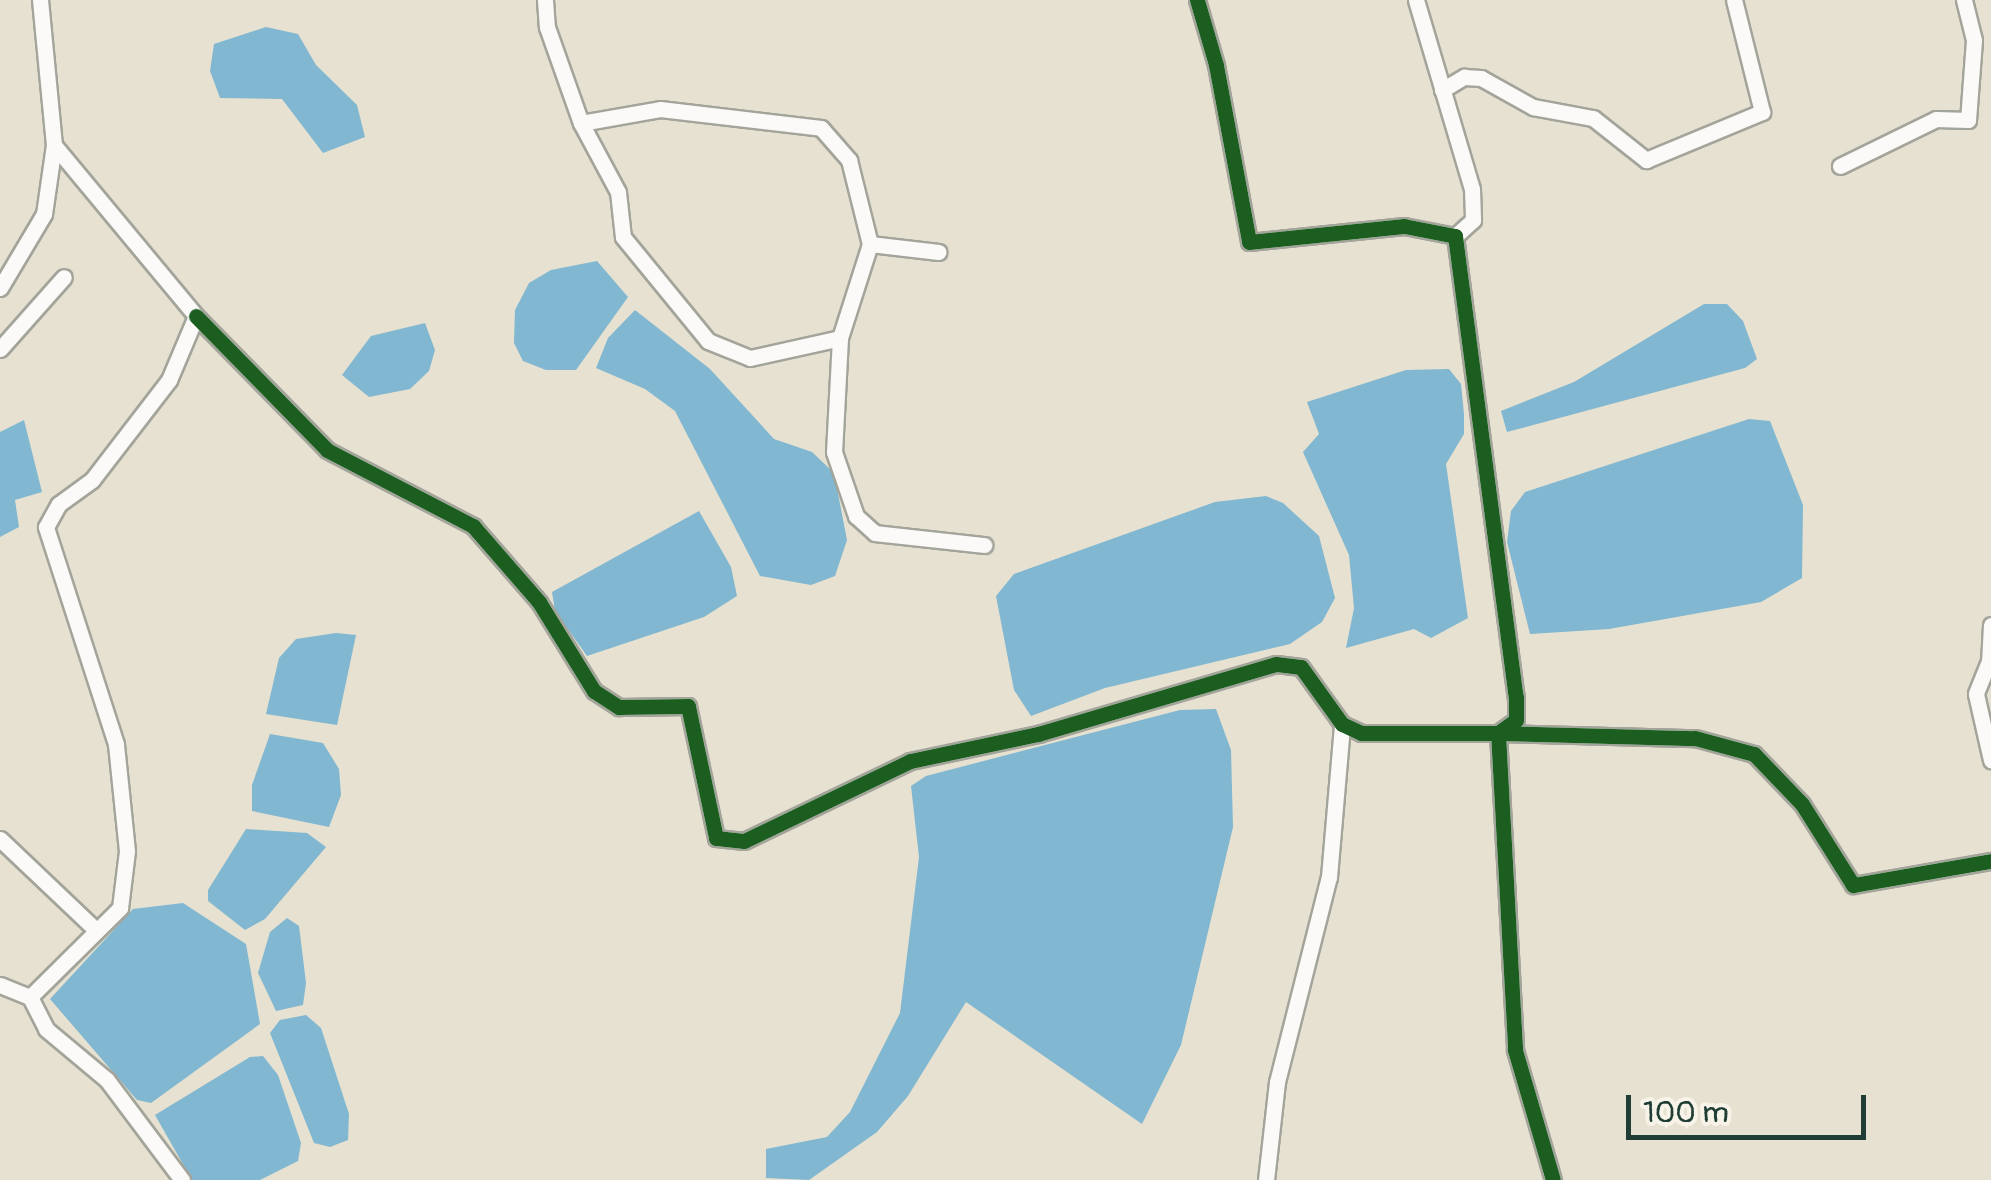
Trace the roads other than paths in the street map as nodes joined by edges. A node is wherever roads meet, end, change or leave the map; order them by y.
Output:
1 (40, 0) edge
2 (545, 0) edge
3 (1197, 0) edge
4 (1416, 0) edge
5 (1734, 0) edge
6 (1964, 0) edge
7 (1442, 90) junction
8 (581, 123) junction
9 (54, 145) junction
10 (1840, 166) dead end
11 (1455, 236) junction
12 (870, 244) junction
13 (939, 252) dead end
14 (64, 278) dead end
15 (0, 288) edge
16 (196, 316) junction
17 (840, 338) junction
18 (0, 349) edge
19 (984, 545) dead end
20 (1991, 625) edge
21 (1342, 724) junction
22 (1498, 734) junction
23 (1991, 760) edge
24 (0, 839) edge
25 (1991, 861) edge
26 (96, 930) junction
27 (0, 985) edge
28 (30, 998) junction
29 (182, 1180) edge
30 (1266, 1180) edge
31 (1553, 1180) edge

1 - 9 street
2 - 8 street
3 - 11 street
4 - 7 street
5 - 7 street
6 - 10 street
7 - 11 street
8 - 12 street
8 - 17 street
9 - 15 street
9 - 16 street
11 - 22 street
12 - 13 street
12 - 17 street
14 - 18 street
16 - 21 street
16 - 26 street
17 - 19 street
20 - 23 street
21 - 22 street
21 - 30 street
22 - 25 street
22 - 31 street
24 - 26 street
26 - 28 street
27 - 28 street
28 - 29 street

